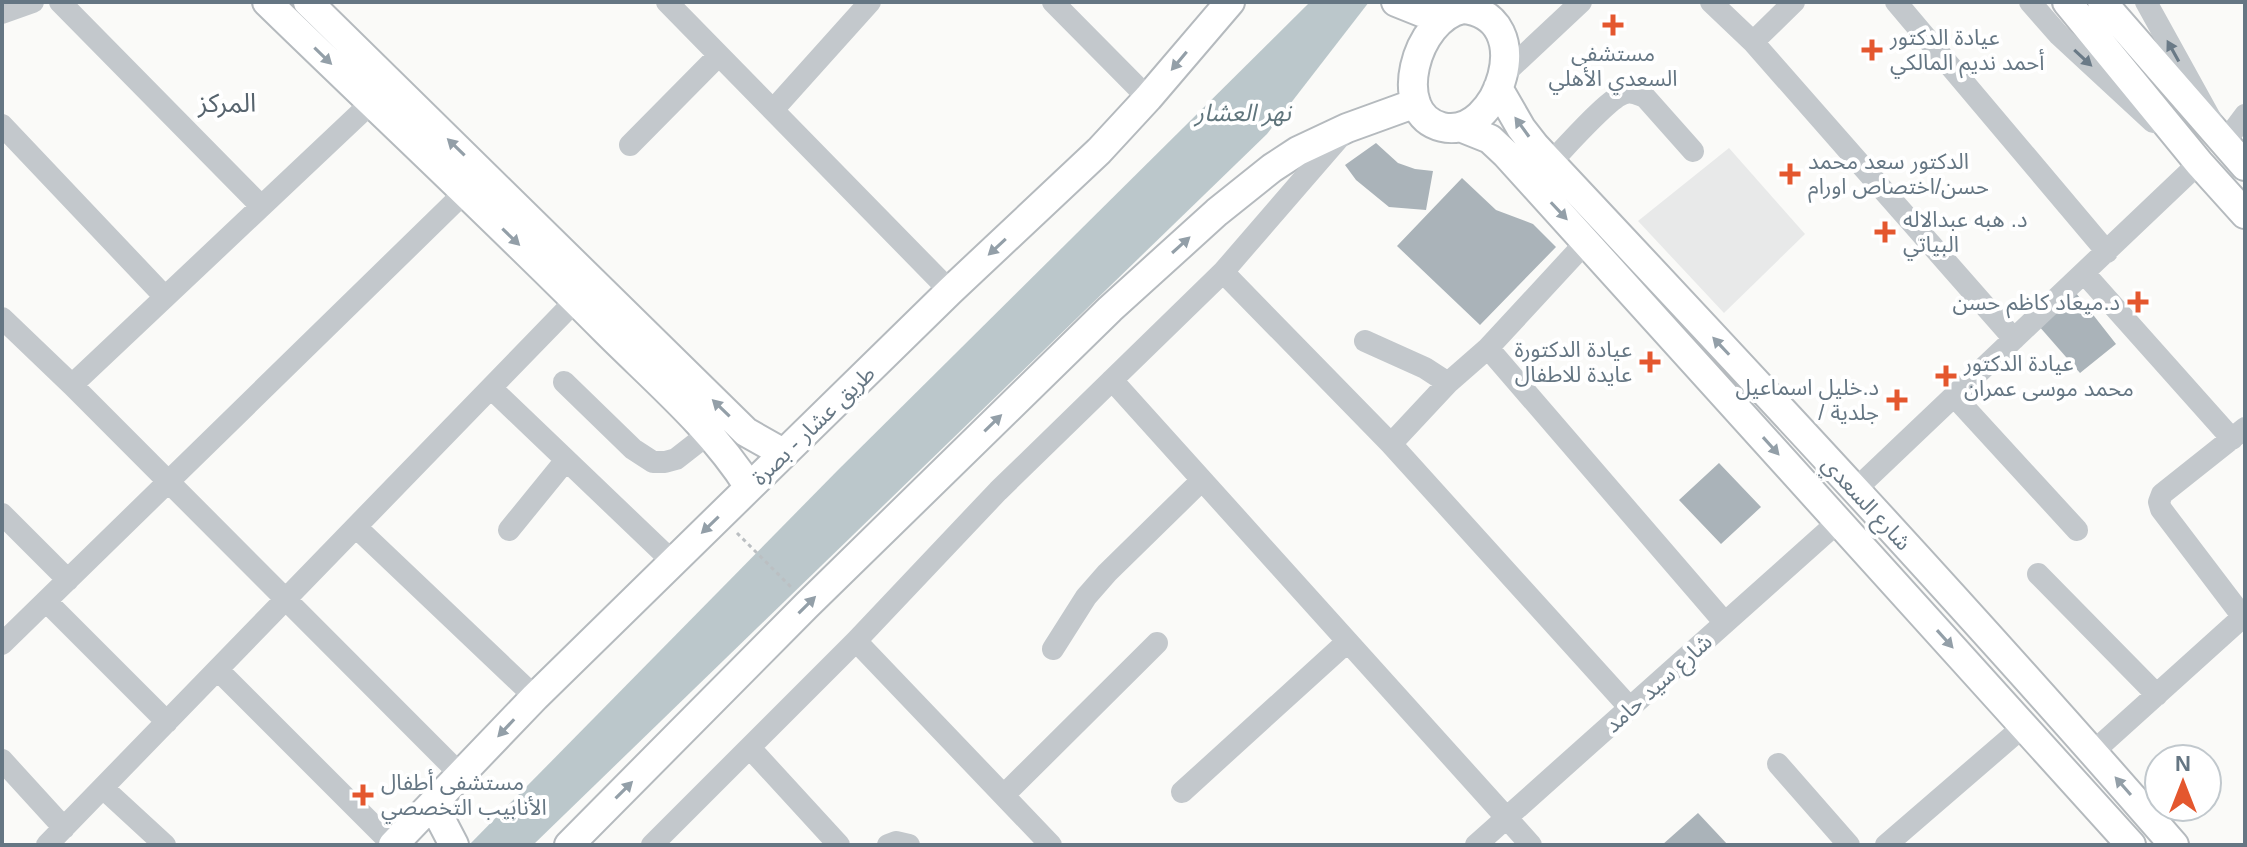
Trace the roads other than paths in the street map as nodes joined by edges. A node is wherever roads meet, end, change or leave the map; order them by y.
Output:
1 (33, 2) edge
2 (60, 2) edge
3 (267, 2) edge
4 (667, 2) edge
5 (870, 2) edge
6 (1053, 2) edge
7 (1230, 2) edge
8 (1396, 2) edge
9 (1581, 2) edge
10 (1711, 2) edge
11 (1794, 2) edge
12 (1896, 2) edge
13 (2030, 2) edge
14 (2067, 2) edge
15 (2102, 2) edge
16 (2146, 2) edge
17 (315, 4) edge
18 (2, 13) edge
19 (1495, 13) edge
20 (1445, 14) junction
21 (295, 29) junction
22 (1753, 42) junction
23 (719, 55) junction
24 (1500, 82) junction
25 (1148, 98) junction
26 (371, 103) junction
27 (1416, 103) junction
28 (773, 110) junction
29 (2245, 115) edge
30 (2, 125) edge
31 (1460, 127) junction
32 (1347, 128) junction
33 (2224, 143) junction
34 (630, 145) dead end
35 (1693, 151) dead end
36 (1551, 162) junction
37 (2199, 163) junction
38 (2245, 166) edge
39 (465, 192) junction
40 (261, 206) junction
41 (2245, 214) edge
42 (1587, 241) junction
43 (2107, 252) junction
44 (1223, 272) junction
45 (2084, 273) junction
46 (950, 291) junction
47 (165, 297) junction
48 (576, 300) junction
49 (2, 318) edge
50 (2014, 339) junction
51 (1365, 341) dead end
52 (1488, 348) junction
53 (1112, 380) junction
54 (564, 382) dead end
55 (1448, 383) junction
56 (72, 385) junction
57 (491, 388) junction
58 (1954, 396) junction
59 (708, 434) junction
60 (2238, 434) edge
61 (1391, 444) junction
62 (783, 453) junction
63 (566, 460) junction
64 (168, 481) junction
65 (1201, 481) junction
66 (749, 487) junction
67 (1855, 490) junction
68 (2, 514) edge
69 (1839, 521) junction
70 (356, 527) junction
71 (509, 530) dead end
72 (2077, 530) dead end
73 (673, 562) junction
74 (2038, 574) dead end
75 (68, 580) junction
76 (285, 599) junction
77 (46, 601) junction
78 (2244, 616) edge
79 (1725, 623) junction
80 (856, 641) junction
81 (1347, 642) junction
82 (1157, 643) dead end
83 (2, 644) edge
84 (1053, 649) dead end
85 (218, 670) junction
86 (2157, 695) junction
87 (535, 697) junction
88 (1630, 708) junction
89 (167, 722) junction
90 (2024, 726) junction
91 (750, 748) junction
92 (2093, 752) junction
93 (2, 760) edge
94 (1778, 764) dead end
95 (461, 775) junction
96 (103, 788) junction
97 (1182, 792) dead end
98 (1004, 795) junction
99 (439, 798) junction
100 (1507, 818) junction
101 (64, 828) junction
102 (47, 845) edge
103 (165, 845) edge
104 (393, 845) edge
105 (454, 845) edge
106 (569, 845) edge
107 (652, 845) edge
108 (839, 845) edge
109 (888, 845) edge
110 (909, 845) edge
111 (1051, 845) edge
112 (1476, 845) edge
113 (1531, 845) edge
114 (1849, 845) edge
115 (1886, 845) edge
116 (2131, 845) edge
117 (2174, 845) edge

1 - 18 street
2 - 40 street
3 - 21 main road
4 - 23 street
5 - 28 street
6 - 25 street
7 -> 25 main road, طريق عشار - بصرة
8 - 20 main road
9 - 24 street
10 - 22 street
11 - 22 street
12 - 43 street
13 -> 37 street
14 - 37 main road
15 - 33 main road
33 -> 16 street
17 - 21 main road
62 -> 17 main road
19 - 20 main road
19 - 24 main road
20 - 27 main road
21 -> 26 main road
22 - 50 street
23 - 28 street
23 - 34 street
24 - 31 main road
36 -> 24 main road, شارع السعدي
25 -> 46 main road, طريق عشار - بصرة
26 - 39 main road
26 - 40 street
27 - 31 main road
27 - 32 main road
28 - 46 street
29 - 33 street
30 - 47 street
31 -> 42 main road, شارع السعدي
32 - 44 street
106 -> 32 main road
33 - 38 main road
35 - 36 street
67 -> 36 main road, شارع السعدي
37 - 41 main road
37 - 43 street
39 -> 48 main road
39 - 64 street
40 - 47 street
42 - 52 street
42 -> 69 main road, شارع السعدي
43 - 45 street
44 - 53 street
44 - 61 street
45 - 50 street
45 - 60 street
46 - 62 main road, طريق عشار - بصرة
47 - 56 street
48 - 57 street
48 - 59 main road
49 - 56 street
50 - 58 street
51 - 55 street
52 - 55 street
52 - 79 street
53 - 65 street
53 - 80 street
54 - 59 street
55 - 61 street
56 - 64 street
57 - 63 street
57 - 70 street
58 - 67 street
58 - 72 street
59 - 66 main road
60 - 78 street
61 - 88 street
62 - 66 main road, طريق عشار - بصرة
63 - 71 street
63 - 73 street
64 - 75 street
64 - 76 street
65 - 81 street
65 - 84 street
66 -> 73 main road, طريق عشار - بصرة
67 - 92 main road, شارع السعدي
68 - 75 street
69 - 79 street, شارع سيد حامد
69 -> 90 main road, شارع السعدي
70 - 76 street
70 - 87 street
73 - 87 main road, طريق عشار - بصرة
74 - 86 street
75 - 77 street
76 - 85 street
76 - 95 street
77 - 83 street
77 - 89 street
78 - 86 street
79 - 88 street, شارع سيد حامد
80 - 91 street
80 - 98 street
81 - 97 street
81 - 100 street
82 - 98 street
85 - 89 street
85 - 104 street
86 - 92 street
87 -> 95 main road, طريق عشار - بصرة
88 - 100 street, شارع سيد حامد
89 - 96 street
90 - 115 street
90 - 116 main road, شارع السعدي
91 - 107 street
91 - 108 street
117 -> 92 main road, شارع السعدي
93 - 101 street
94 - 114 street
95 - 99 main road, طريق عشار - بصرة
96 - 101 street
96 - 103 street
98 - 111 street
99 - 104 main road, طريق عشار - بصرة
99 - 105 main road
100 - 112 street, شارع سيد حامد
100 - 113 street
101 - 102 street
109 - 110 street

